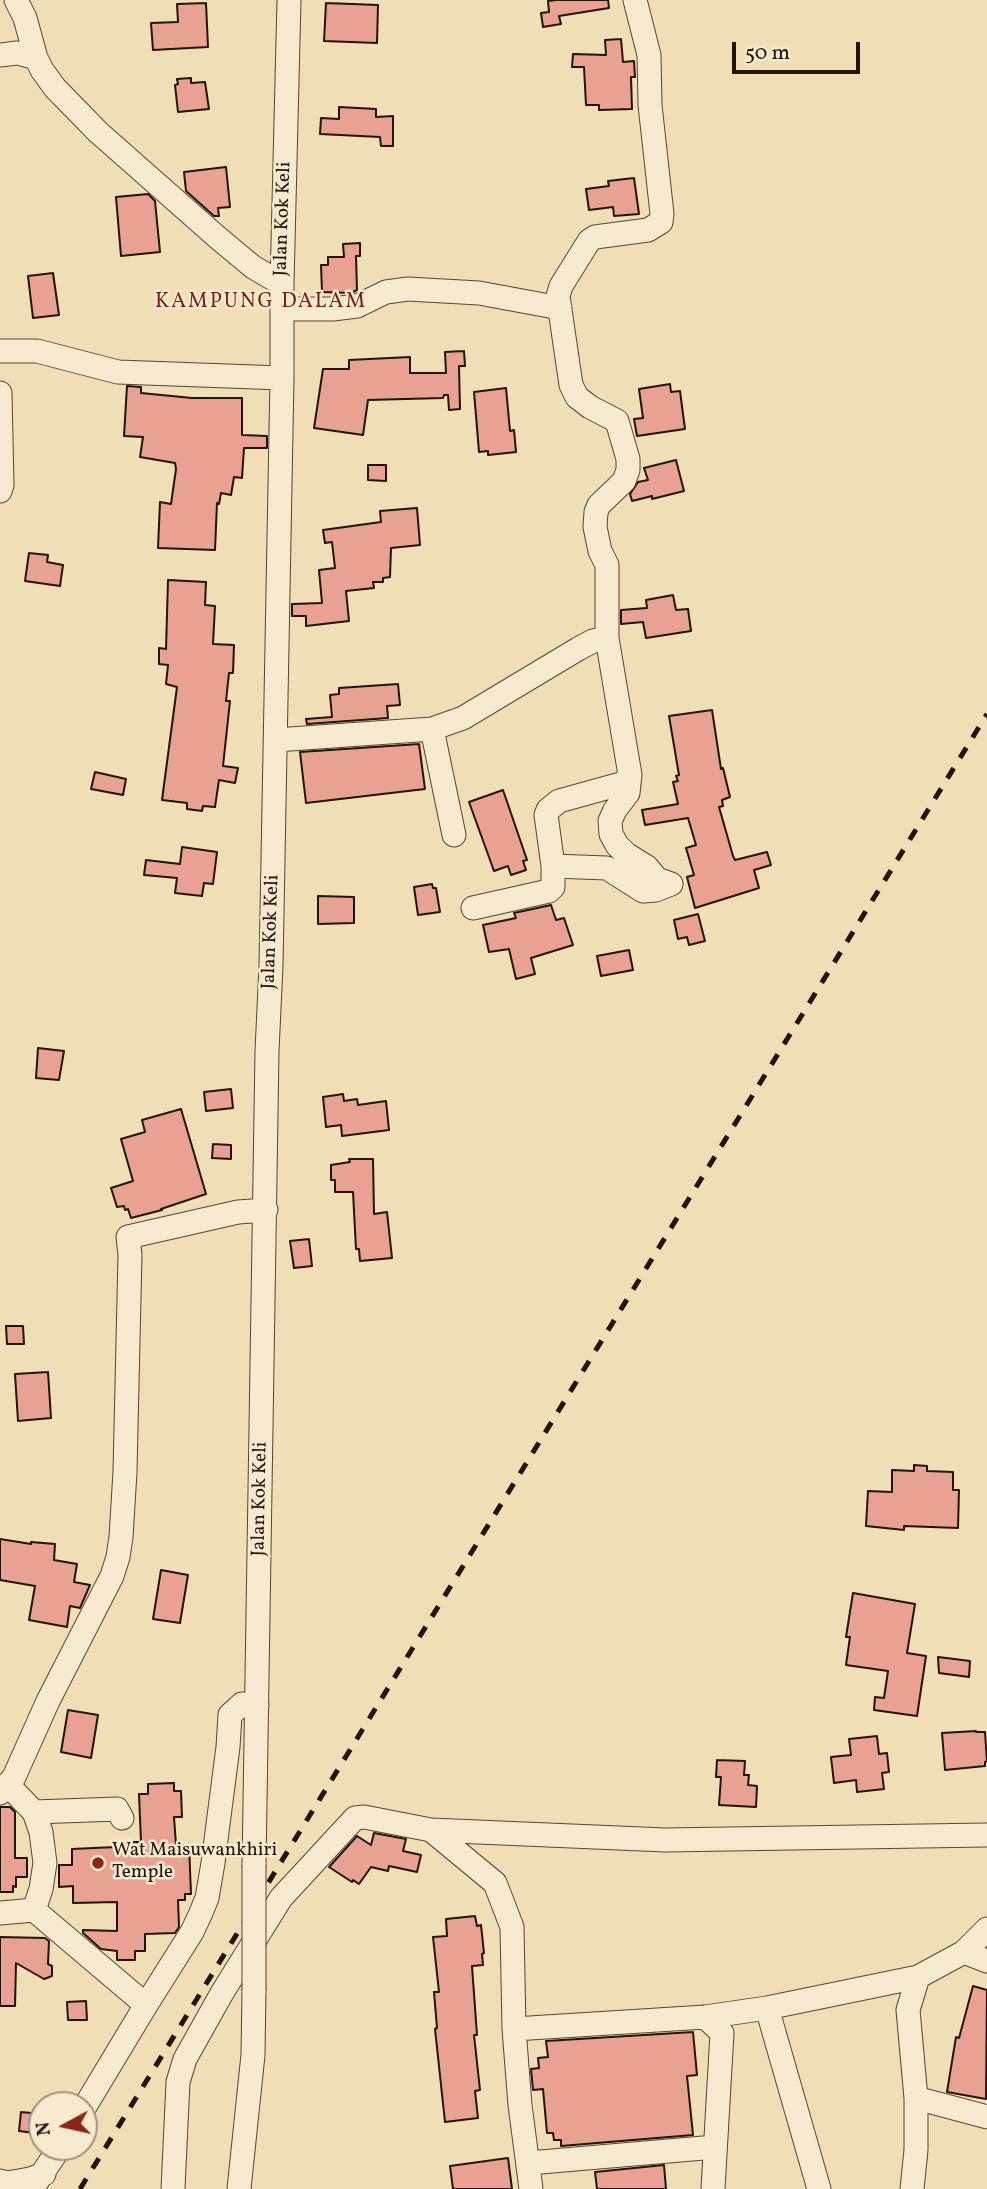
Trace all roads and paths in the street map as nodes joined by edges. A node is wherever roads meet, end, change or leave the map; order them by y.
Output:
1 (16, 0) edge
2 (289, 0) edge
3 (635, 0) edge
4 (0, 54) edge
5 (36, 58) junction
6 (282, 284) junction
7 (560, 308) junction
8 (282, 309) junction
9 (0, 351) edge
10 (282, 378) junction
11 (0, 393) edge
12 (0, 491) edge
13 (607, 638) junction
14 (432, 729) junction
15 (276, 740) junction
16 (630, 775) junction
17 (454, 835) dead end
18 (553, 866) junction
19 (473, 908) dead end
20 (266, 1210) junction
21 (257, 1705) junction
22 (4, 1789) edge
23 (34, 1812) junction
24 (122, 1818) dead end
25 (431, 1830) junction
26 (987, 1835) edge
27 (34, 1910) junction
28 (0, 1913) edge
29 (987, 1929) edge
30 (964, 1952) junction
31 (987, 1961) edge
32 (918, 1977) junction
33 (146, 2005) junction
34 (767, 2008) junction
35 (735, 2012) junction
36 (705, 2017) junction
37 (514, 2029) junction
38 (722, 2033) junction
39 (94, 2091) edge
40 (916, 2098) junction
41 (987, 2117) edge
42 (715, 2147) junction
43 (51, 2161) edge
44 (529, 2163) junction
45 (0, 2181) edge
46 (38, 2181) edge
47 (173, 2189) edge
48 (239, 2189) edge
49 (531, 2189) edge
50 (713, 2189) edge
51 (819, 2189) edge
52 (912, 2189) edge

1 - 5 street
2 - 6 street, Jalan Kok Keli
3 - 7 street
4 - 5 street
5 - 6 street
6 - 8 street, Jalan Kok Keli
7 - 8 street
7 - 13 street
8 - 10 street, Jalan Kok Keli
9 - 10 street
10 - 15 street, Jalan Kok Keli
11 - 12 street
13 - 14 street
13 - 16 street
14 - 15 street
14 - 17 street
15 - 20 street, Jalan Kok Keli
16 - 18 street
16 - 18 street
18 - 19 street
20 - 21 street, Jalan Kok Keli
20 - 22 street
21 - 33 street
21 - 48 street, Jalan Kok Keli, bridge
22 - 23 street
23 - 24 street
23 - 27 street
25 - 26 street
25 - 37 street
25 - 47 street
27 - 28 street
27 - 33 street
29 - 30 street
30 - 31 street
30 - 32 street
32 - 34 street
32 - 40 street
33 - 39 street
34 - 35 street
34 - 51 street
35 - 36 street
35 - 38 street
36 - 37 street
36 - 38 street
37 - 44 street
38 - 42 street
40 - 41 street
40 - 52 street
42 - 44 street
42 - 50 street
43 - 46 street
44 - 49 street
45 - 46 street

